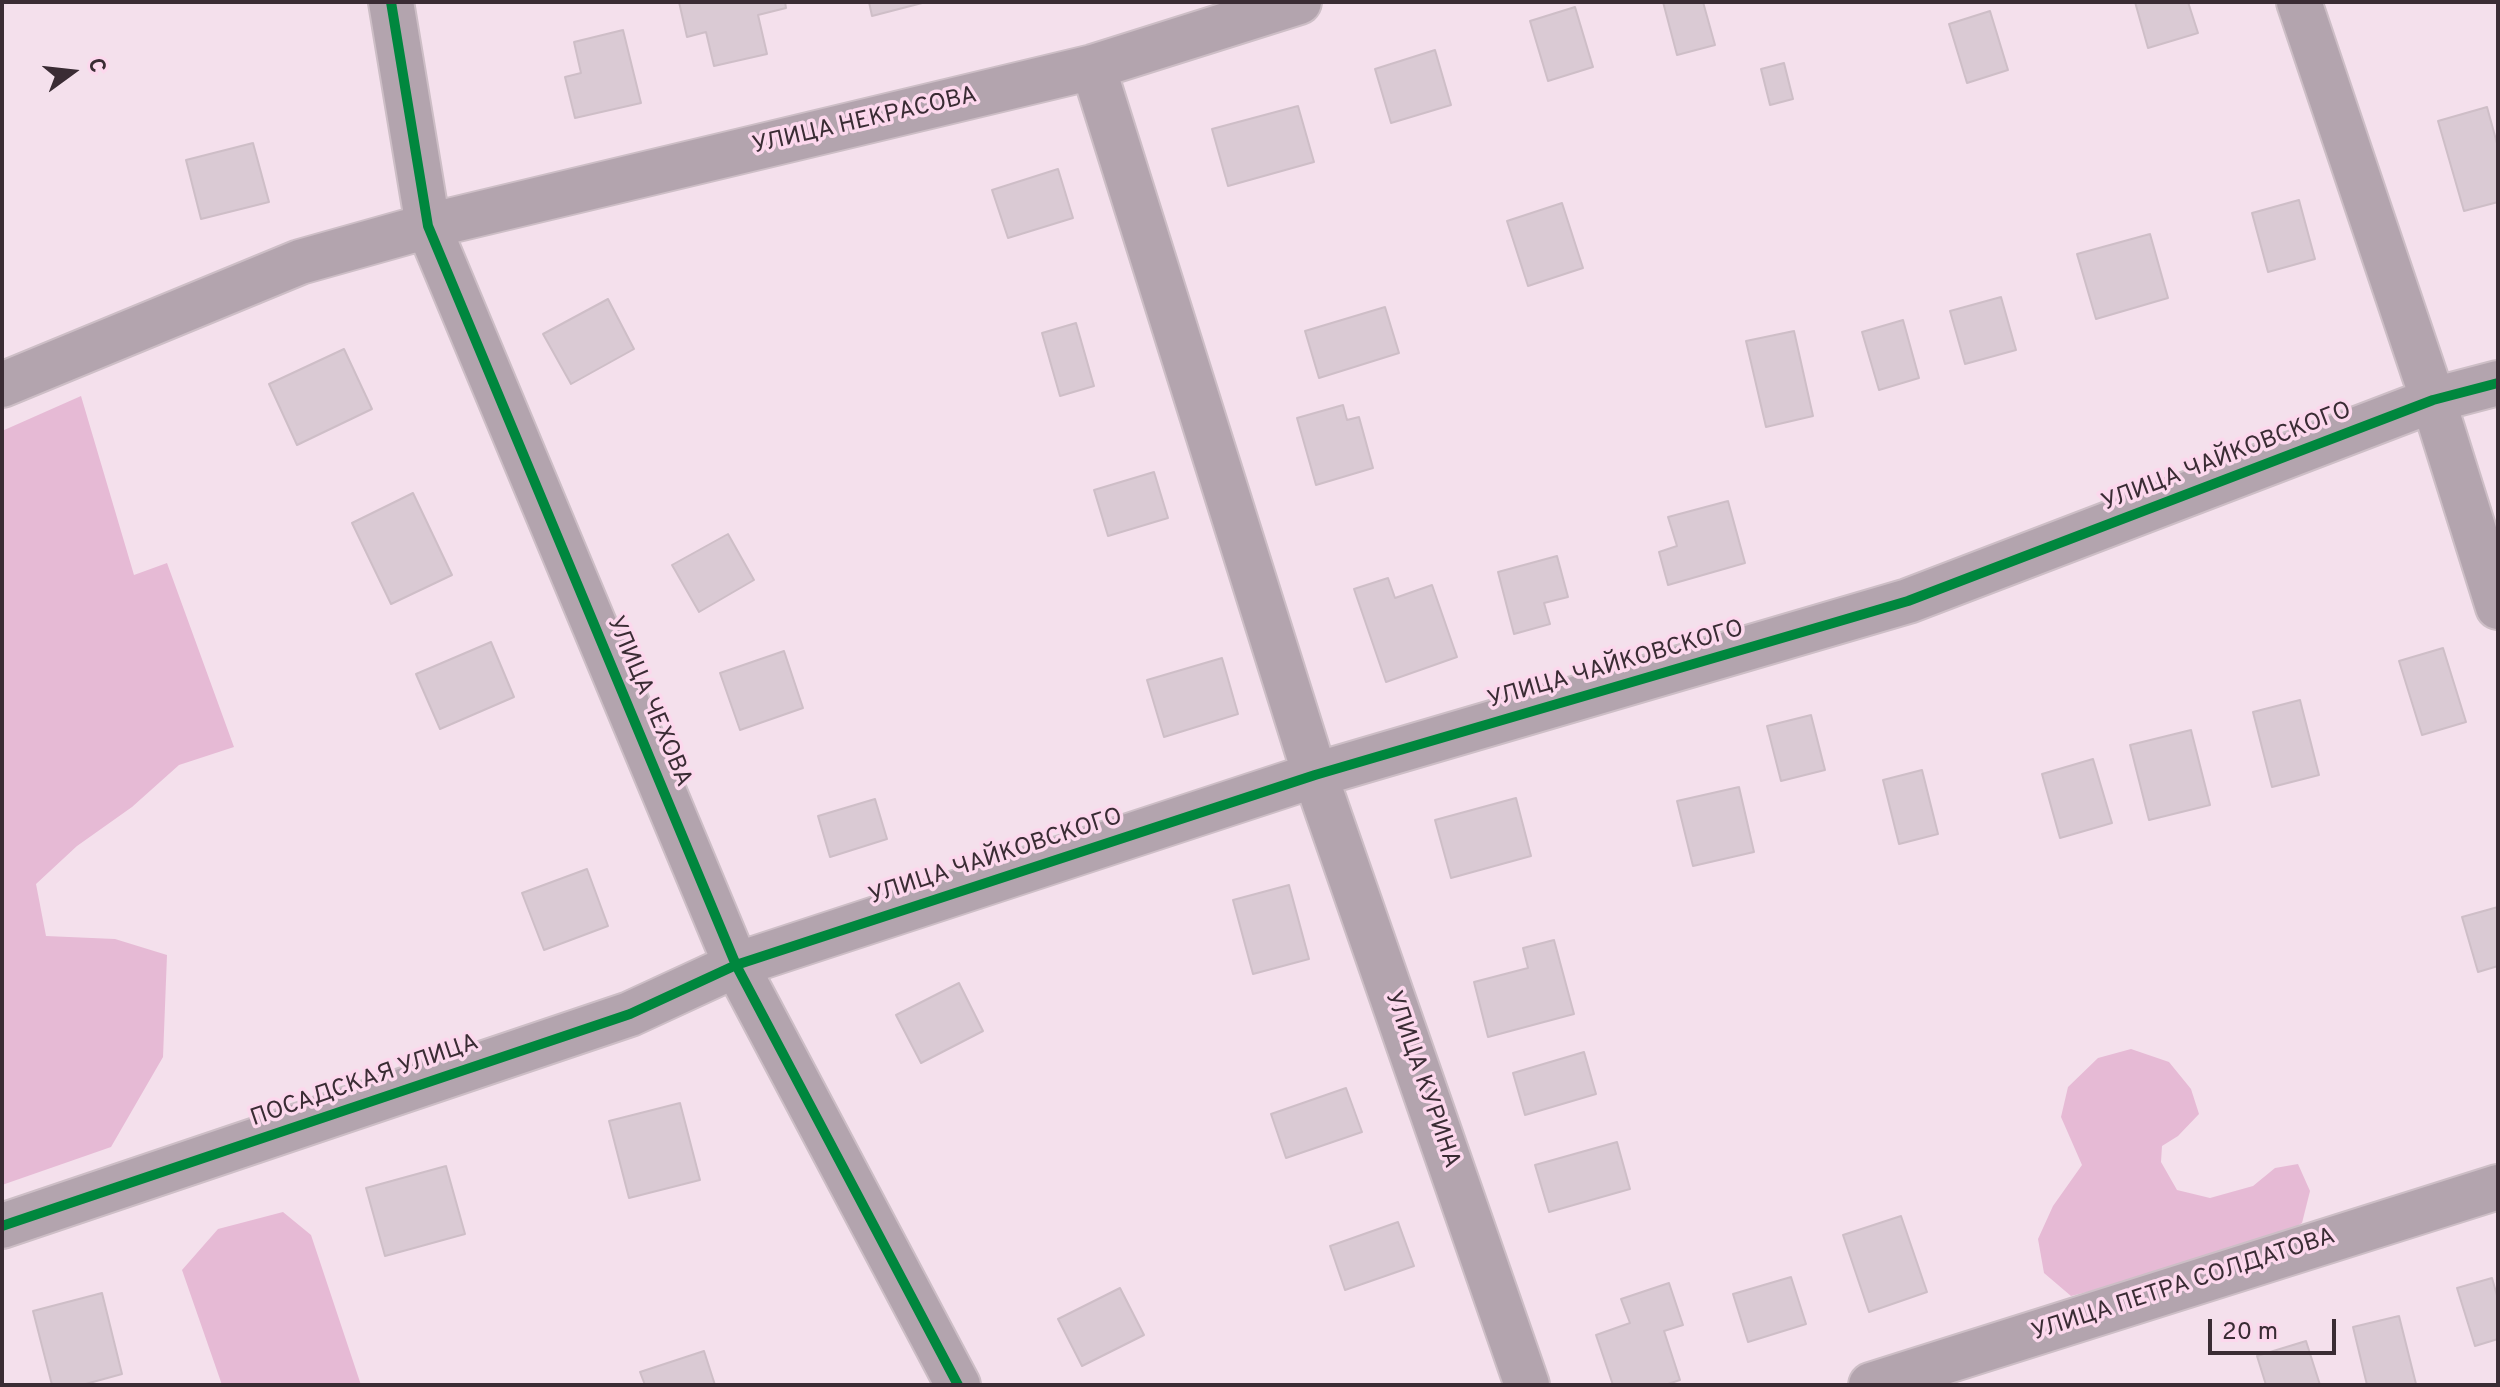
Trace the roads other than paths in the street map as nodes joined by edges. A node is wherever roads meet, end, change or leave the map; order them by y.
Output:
1 (391, 2) edge
2 (1299, 2) edge
3 (2299, 2) edge
4 (1093, 67) junction
5 (428, 226) junction
6 (2498, 383) edge
7 (2, 385) edge
8 (2433, 400) junction
9 (2498, 607) edge
10 (1315, 775) junction
11 (736, 965) junction
12 (2498, 1187) edge
13 (2, 1226) edge
14 (958, 1385) edge
15 (1527, 1385) edge
16 (1871, 1385) edge

1 - 5 street, УЛИЦА ЧЕХОВА
2 - 4 street, УЛИЦА НЕКРАСОВА
3 - 8 street
4 - 5 street, УЛИЦА НЕКРАСОВА
4 - 10 street, УЛИЦА КУРИНА
5 - 7 street, УЛИЦА НЕКРАСОВА
5 - 11 street, УЛИЦА ЧЕХОВА
6 - 8 street, УЛИЦА ЧАЙКОВСКОГО
8 - 9 street
8 - 10 street, УЛИЦА ЧАЙКОВСКОГО
10 - 11 street, УЛИЦА ЧАЙКОВСКОГО
10 - 15 street, УЛИЦА КУРИНА
11 - 13 street, ПОСАДСКАЯ УЛИЦА
11 - 14 street, УЛИЦА ЧЕХОВА
12 - 16 street, УЛИЦА ПЕТРА СОЛДАТОВА

